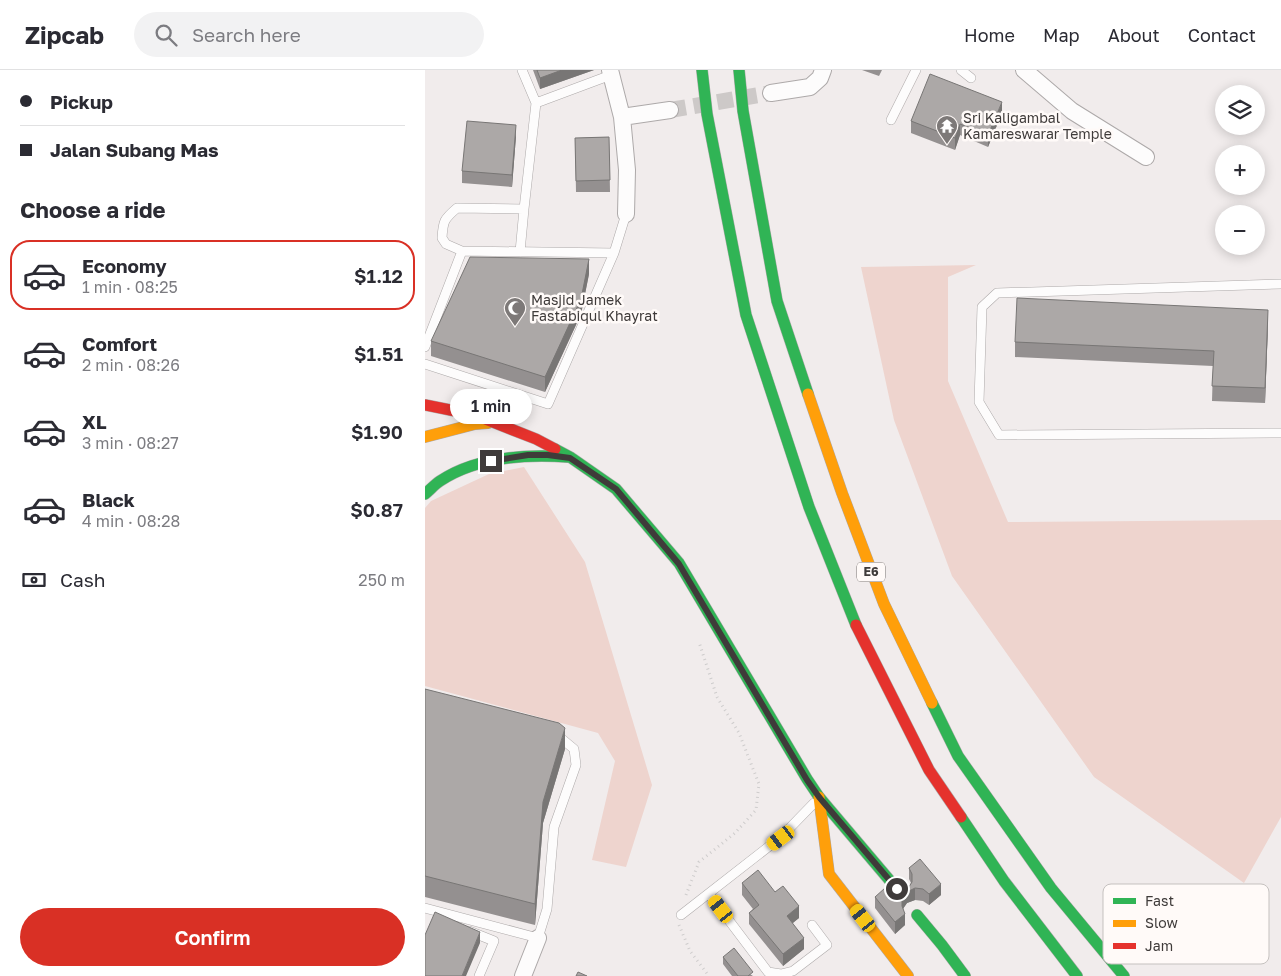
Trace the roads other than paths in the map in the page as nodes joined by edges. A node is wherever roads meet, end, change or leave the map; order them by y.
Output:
1 (522, 70) edge
2 (702, 70) edge
3 (739, 70) edge
4 (823, 70) edge
5 (916, 70) edge
6 (961, 70) edge
7 (1024, 70) edge
8 (610, 72) edge
9 (971, 78) dead end
10 (771, 93) tunnel mouth
11 (536, 103) junction
12 (670, 110) tunnel mouth
13 (622, 117) junction
14 (891, 120) dead end
15 (1146, 156) dead end
16 (524, 209) junction
17 (626, 214) joint
18 (462, 251) junction
19 (519, 252) junction
20 (614, 253) junction
21 (1281, 284) edge
22 (425, 347) edge
23 (425, 364) edge
24 (425, 405) edge
25 (495, 422) junction
26 (1281, 433) edge
27 (425, 438) edge
28 (570, 458) junction
29 (425, 494) edge
30 (543, 734) edge
31 (819, 797) junction
32 (897, 889) dead end
33 (709, 894) junction
34 (425, 908) edge
35 (681, 915) road end
36 (917, 915) dead end
37 (812, 925) dead end
38 (460, 928) edge
39 (538, 938) junction
40 (1103, 951) edge
41 (1114, 964) edge
42 (479, 976) edge
43 (523, 976) edge
44 (908, 976) edge
45 (965, 976) edge
46 (1077, 976) edge
47 (1124, 976) edge

1 - 11 lane
2 - 46 main road, E6
3 - 40 main road, E6
4 - 10 street
5 - 14 lane
6 - 9 lane
7 - 15 street
8 - 11 lane
8 - 13 street
11 - 16 lane
12 - 13 street
13 - 17 street
16 - 18 lane
16 - 19 lane
17 - 20 lane
18 - 19 lane
18 - 22 lane
19 - 20 lane
20 - 23 lane
21 - 26 lane
24 - 25 main road
25 - 27 main road
25 - 28 main road
28 - 29 main road
28 - 31 main road
30 - 39 lane
31 - 32 main road
31 - 33 lane
31 - 44 main road
33 - 35 lane
33 - 37 lane
34 - 39 lane
36 - 45 main road
38 - 42 lane
39 - 43 street
41 - 47 main road, E6

